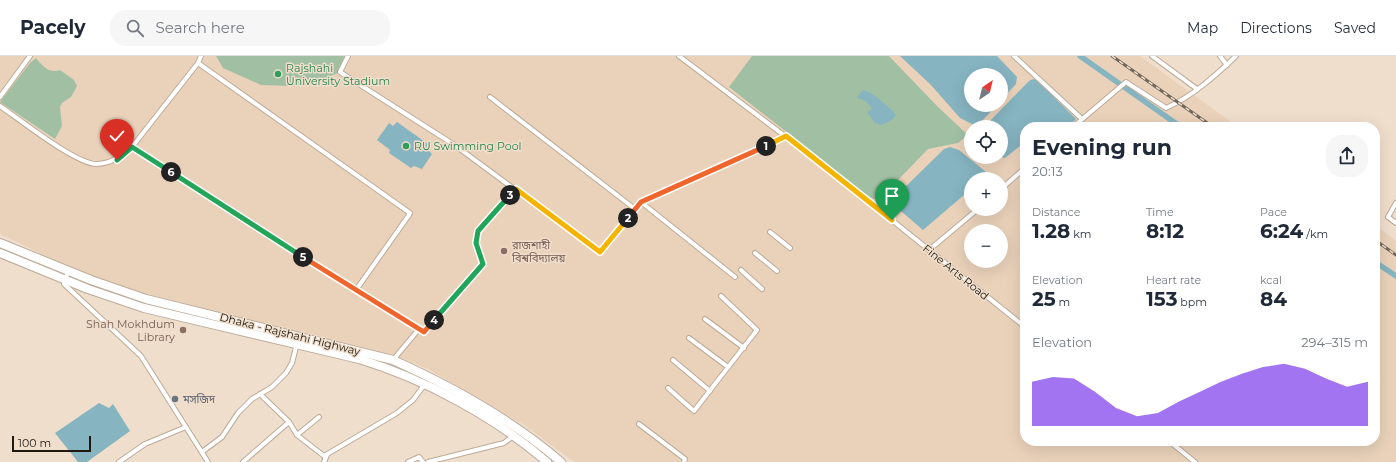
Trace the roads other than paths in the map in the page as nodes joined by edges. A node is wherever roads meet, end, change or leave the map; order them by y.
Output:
1 (30, 56) edge
2 (200, 56) edge
3 (348, 56) edge
4 (679, 56) edge
5 (1014, 56) edge
6 (1152, 56) edge
7 (1220, 56) edge
8 (1236, 56) edge
9 (198, 63) junction
10 (1227, 64) junction
11 (1197, 89) junction
12 (490, 96) dead end
13 (0, 97) edge
14 (0, 106) edge
15 (1082, 120) junction
16 (1079, 122) edge
17 (786, 136) junction
18 (132, 147) junction
19 (1020, 172) edge
20 (1008, 183) edge
21 (516, 189) junction
22 (641, 202) junction
23 (1396, 203) edge
24 (635, 209) junction
25 (970, 216) edge
26 (1396, 223) edge
27 (770, 232) dead end
28 (0, 243) edge
29 (790, 248) dead end
30 (929, 250) junction
31 (0, 253) edge
32 (755, 253) dead end
33 (741, 270) dead end
34 (68, 271) junction
35 (777, 271) dead end
36 (735, 277) dead end
37 (65, 280) junction
38 (762, 289) dead end
39 (356, 290) junction
40 (721, 296) dead end
41 (705, 319) dead end
42 (1020, 323) edge
43 (418, 329) junction
44 (689, 338) dead end
45 (298, 340) junction
46 (744, 348) junction
47 (393, 360) junction
48 (673, 360) dead end
49 (728, 367) junction
50 (425, 384) junction
51 (668, 388) dead end
52 (710, 390) junction
53 (260, 394) junction
54 (319, 417) dead end
55 (288, 422) junction
56 (640, 424) dead end
57 (186, 427) junction
58 (297, 435) junction
59 (513, 436) junction
60 (1175, 446) edge
61 (202, 452) junction
62 (327, 454) junction
63 (119, 462) edge
64 (208, 462) edge
65 (243, 462) edge
66 (324, 462) edge
67 (408, 462) edge
68 (423, 462) edge
69 (428, 462) edge
70 (547, 462) edge
71 (561, 462) edge
72 (684, 462) edge
73 (1195, 462) edge

1 - 13 street
2 - 9 street
3 - 21 street
4 - 17 street, Fine Arts Road
5 - 15 street
6 - 11 street
7 - 10 street
8 - 10 street
9 - 18 street
9 - 39 street
10 - 11 street
11 - 15 street
12 - 24 street
14 - 18 street
15 - 16 street
17 - 22 street
17 - 30 street, Fine Arts Road
18 - 39 street
19 - 20 street
21 - 24 street
21 - 43 street
22 - 24 street
22 - 36 street
23 - 26 street
25 - 30 street
27 - 29 street
28 - 34 highway, Dhaka - Rajshahi Highway
30 - 42 street, Fine Arts Road
31 - 37 highway, Dhaka - Rajshahi Highway
32 - 35 street
33 - 38 street
34 - 37 street
34 - 45 highway, Dhaka - Rajshahi Highway
37 - 45 highway, Dhaka - Rajshahi Highway
37 - 57 street
39 - 43 street
40 - 46 street
41 - 46 street
43 - 47 street
44 - 49 street
45 - 47 highway, Dhaka - Rajshahi Highway
45 - 50 highway, Dhaka - Rajshahi Highway
45 - 53 street
46 - 49 street
47 - 71 highway, Dhaka - Rajshahi Highway
48 - 52 street
49 - 52 street
50 - 59 highway, Dhaka - Rajshahi Highway
50 - 62 street
51 - 52 street
53 - 55 street
53 - 61 street
54 - 58 street
55 - 58 street
55 - 65 street
56 - 72 street
57 - 61 street
57 - 63 street
58 - 62 street
59 - 69 street
59 - 70 highway, Dhaka - Rajshahi Highway
60 - 73 street
61 - 64 street
62 - 66 street
67 - 68 street

